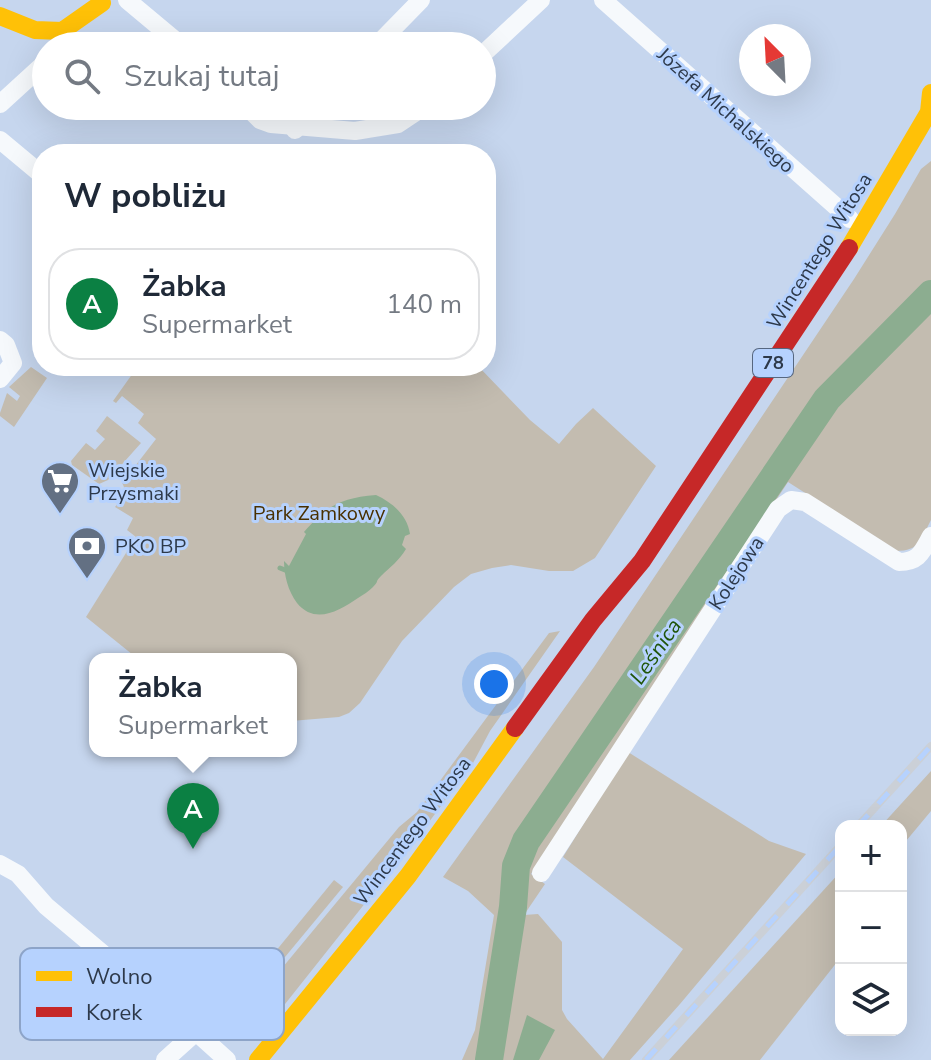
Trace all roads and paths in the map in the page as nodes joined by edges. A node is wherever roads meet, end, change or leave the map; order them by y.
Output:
1 (76, 0) edge
2 (124, 0) edge
3 (421, 0) edge
4 (541, 0) edge
5 (603, 0) edge
6 (99, 2) edge
7 (0, 16) edge
8 (41, 32) edge
9 (55, 32) edge
10 (59, 32) edge
11 (164, 32) edge
12 (390, 32) edge
13 (496, 42) edge
14 (32, 75) edge
15 (931, 94) edge
16 (0, 104) edge
17 (260, 120) edge
18 (304, 120) edge
19 (404, 120) edge
20 (294, 130) junction
21 (0, 140) edge
22 (32, 167) edge
23 (850, 219) junction
24 (0, 340) edge
25 (0, 379) edge
26 (691, 455) dead end
27 (931, 536) edge
28 (626, 551) dead end
29 (593, 620) junction
30 (0, 864) edge
31 (541, 873) dead end
32 (96, 948) edge
33 (284, 1029) edge
34 (187, 1040) edge
35 (205, 1040) edge
36 (275, 1040) edge
37 (165, 1060) edge
38 (227, 1060) edge
39 (258, 1060) edge

1 - 9 main road
2 - 6 main road
2 - 11 street
3 - 12 street
4 - 13 street
5 - 23 street, Józefa Michalskiego
6 - 10 main road
7 - 8 main road
14 - 16 street
15 - 23 main road, Wincentego Witosa / 78
15 - 29 main road, Wincentego Witosa / 78
17 - 20 street
18 - 20 street
19 - 20 street
21 - 22 street
23 - 26 main road, Wincentego Witosa / 78
24 - 25 street
27 - 31 street, Kolejowa
28 - 29 main road, Wincentego Witosa / 78
29 - 33 main road, Wincentego Witosa / 78
30 - 32 street
34 - 37 street
35 - 38 street
36 - 39 main road, Wincentego Witosa / 78

